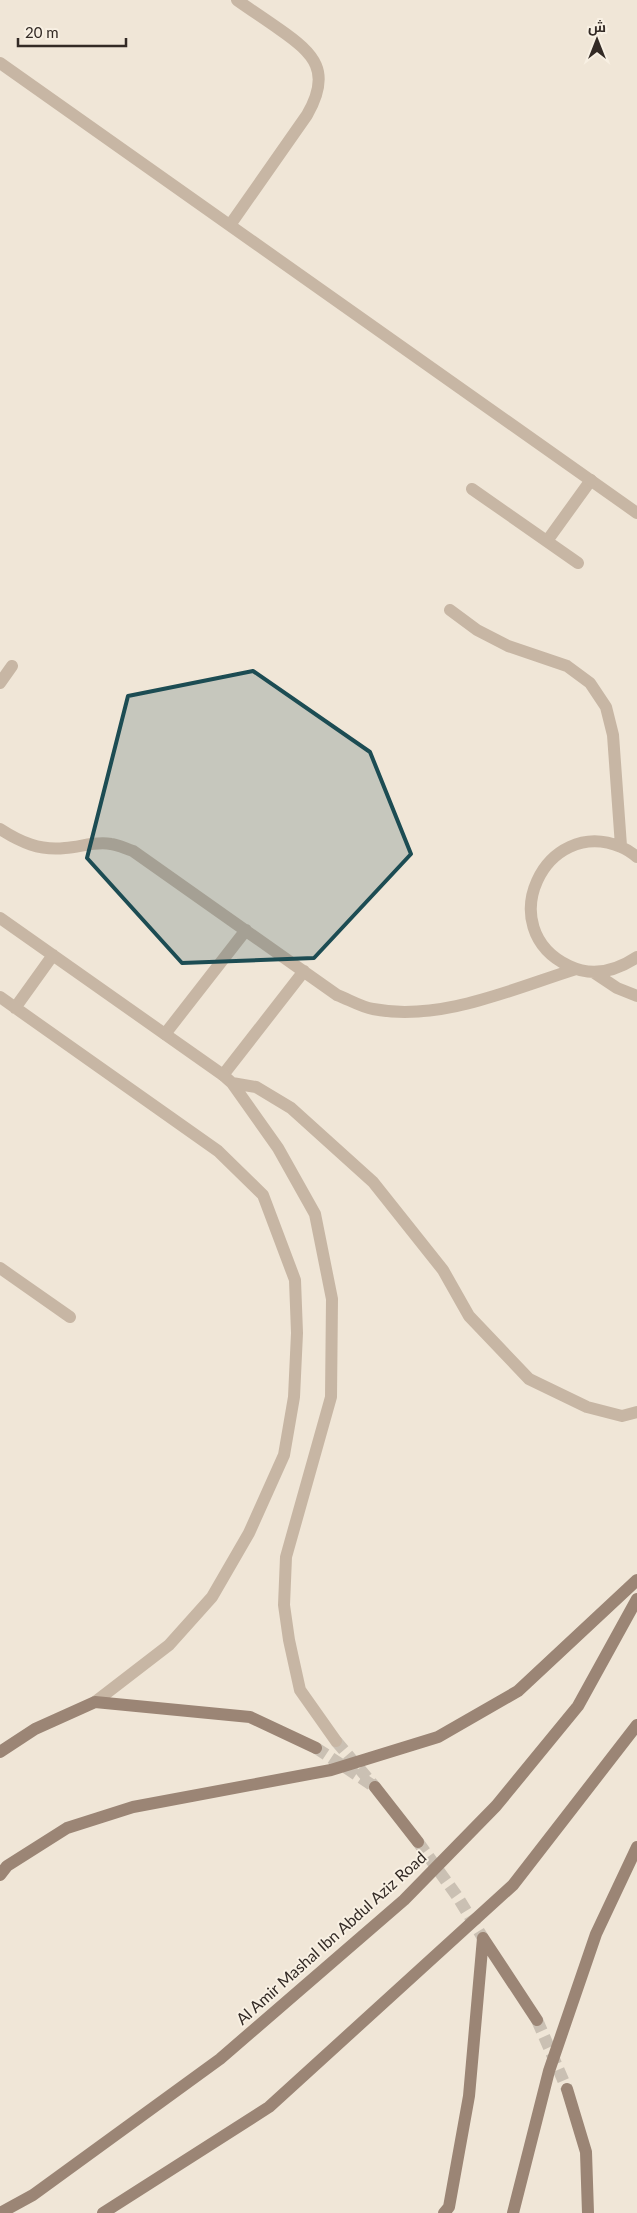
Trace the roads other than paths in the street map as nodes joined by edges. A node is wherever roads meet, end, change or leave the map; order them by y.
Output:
1 (237, 0) edge
2 (0, 63) edge
3 (230, 225) junction
4 (592, 480) junction
5 (472, 490) dead end
6 (637, 513) edge
7 (547, 541) junction
8 (578, 563) dead end
9 (450, 610) dead end
10 (12, 666) dead end
11 (0, 683) edge
12 (0, 828) edge
13 (621, 846) junction
14 (637, 857) edge
15 (0, 918) edge
16 (246, 930) junction
17 (53, 955) junction
18 (637, 957) edge
19 (576, 969) junction
20 (304, 971) junction
21 (593, 972) junction
22 (637, 996) edge
23 (0, 997) edge
24 (15, 1008) junction
25 (165, 1034) junction
26 (227, 1079) junction
27 (0, 1268) edge
28 (70, 1317) dead end
29 (637, 1412) edge
30 (637, 1580) edge
31 (637, 1599) edge
32 (96, 1702) junction
33 (637, 1725) edge
34 (336, 1740) tunnel mouth
35 (316, 1748) tunnel mouth
36 (0, 1752) edge
37 (375, 1787) dead end
38 (418, 1842) tunnel mouth
39 (637, 1847) edge
40 (0, 1875) edge
41 (537, 2020) tunnel mouth
42 (567, 2089) tunnel mouth
43 (0, 2213) edge
44 (103, 2213) edge
45 (444, 2213) edge
46 (513, 2213) edge
47 (588, 2213) edge

1 - 3 street
2 - 3 street
3 - 4 street
4 - 6 street
4 - 7 street
5 - 7 street
7 - 8 street
9 - 13 street
10 - 11 street
12 - 16 street
13 - 14 street
13 - 19 street
15 - 17 street
16 - 20 street
16 - 25 street
17 - 24 street
17 - 25 street
18 - 21 street
19 - 20 street
19 - 21 street
20 - 26 street
21 - 22 street
23 - 24 street
24 - 32 street
25 - 26 street
26 - 29 street
26 - 34 street
27 - 28 street
30 - 40 main road
31 - 43 main road, Al Amir Mashal Ibn Abdul Aziz Road
32 - 35 main road
32 - 36 main road
33 - 44 main road
37 - 38 main road
39 - 46 main road
41 - 45 main road
42 - 47 main road

